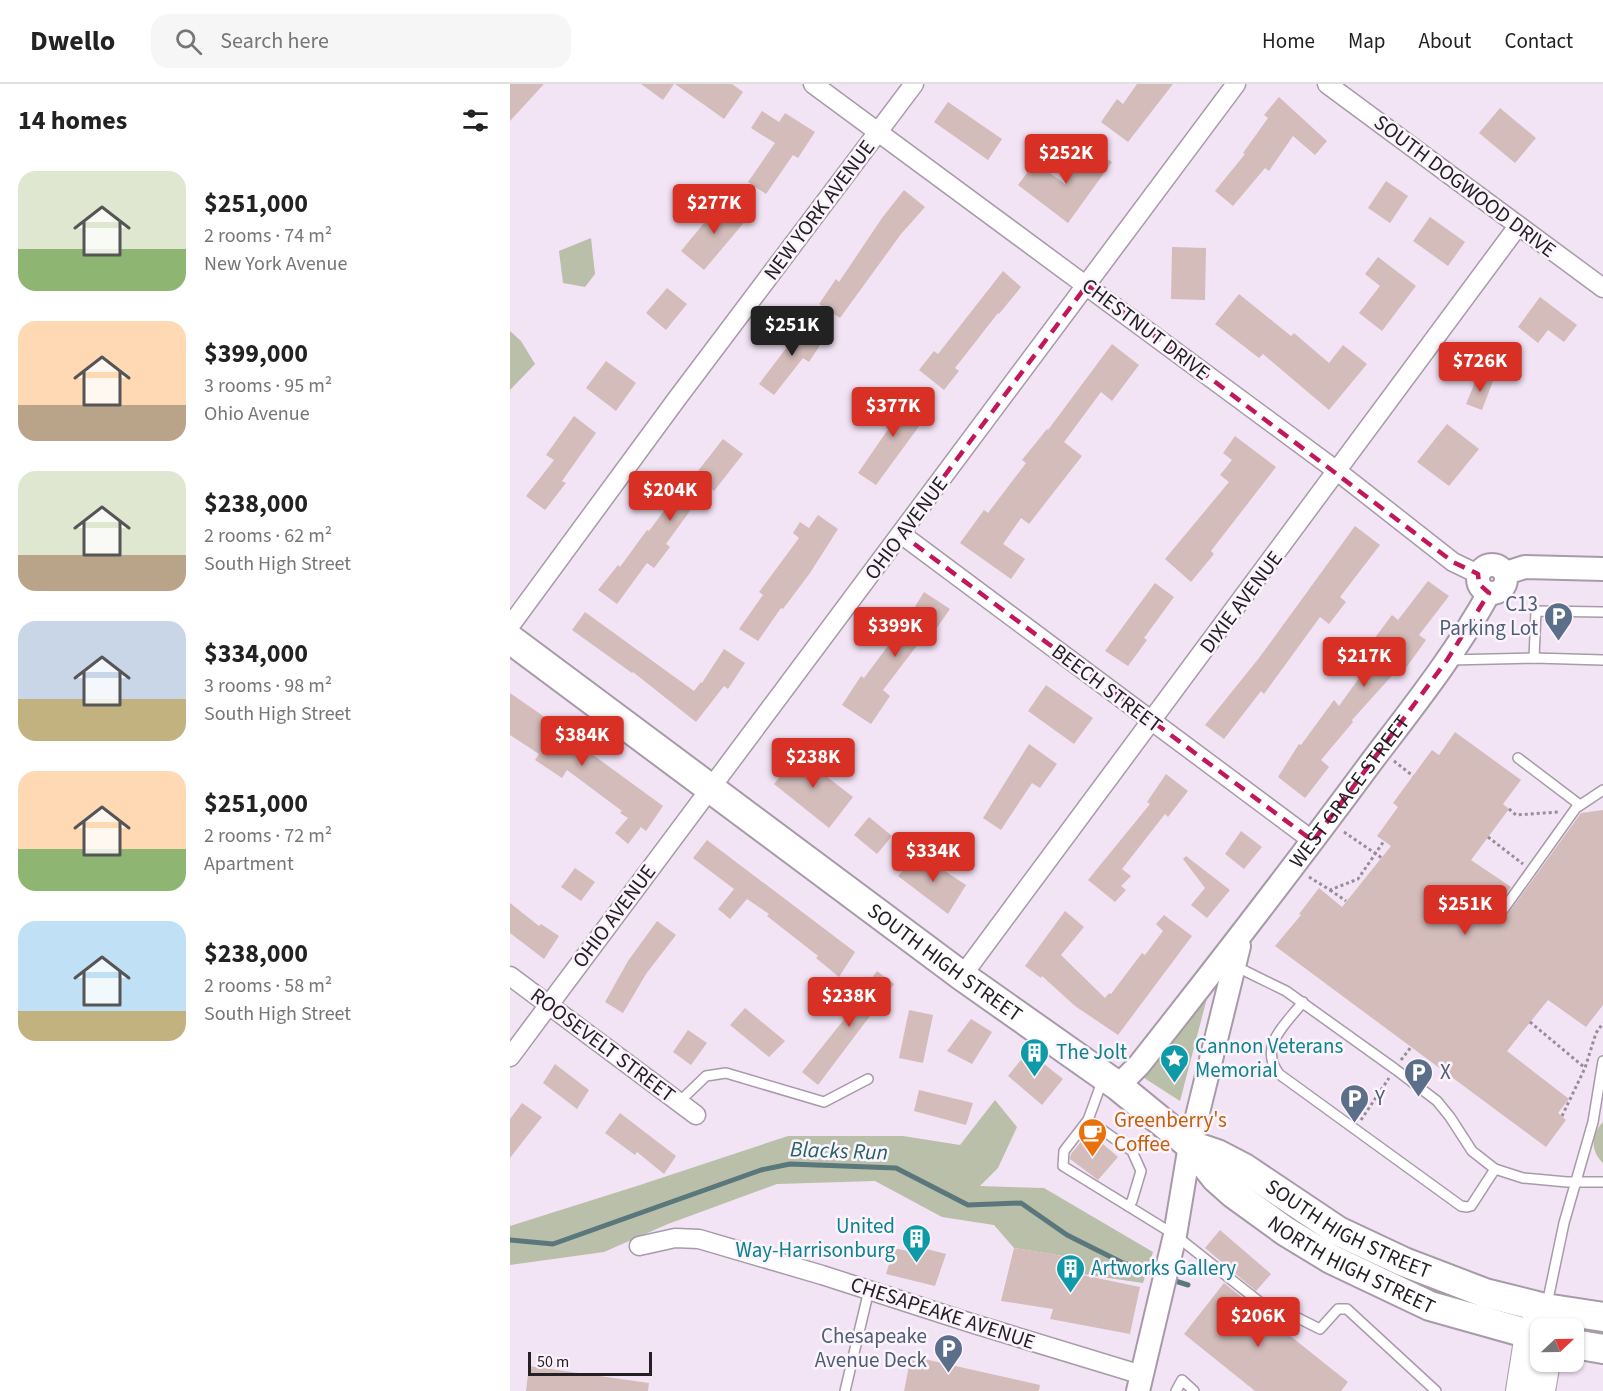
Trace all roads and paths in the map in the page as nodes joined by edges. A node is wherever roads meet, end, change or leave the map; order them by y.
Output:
1 (813, 84) edge
2 (914, 84) edge
3 (1236, 84) edge
4 (1328, 84) edge
5 (878, 132) junction
6 (1518, 226) junction
7 (1087, 285) junction
8 (1603, 288) edge
9 (1337, 471) junction
10 (901, 534) junction
11 (1603, 570) edge
12 (1484, 584) junction
13 (1603, 612) edge
14 (510, 626) edge
15 (510, 639) edge
16 (1534, 658) junction
17 (1447, 660) junction
18 (1603, 660) edge
19 (1152, 722) junction
20 (1518, 758) dead end
21 (710, 788) junction
22 (1603, 790) edge
23 (1580, 805) junction
24 (1509, 809) dead end
25 (1342, 830) dead end
26 (1488, 837) dead end
27 (1313, 841) junction
28 (1384, 841) dead end
29 (1374, 855) junction
30 (1382, 858) dead end
31 (1293, 868) junction
32 (1531, 870) junction
33 (1330, 890) junction
34 (1346, 901) dead end
35 (1503, 910) dead end
36 (1227, 962) junction
37 (510, 976) edge
38 (962, 976) junction
39 (1303, 1002) junction
40 (548, 1005) junction
41 (1530, 1022) dead end
42 (1603, 1023) edge
43 (1411, 1047) dead end
44 (510, 1057) edge
45 (1603, 1061) edge
46 (1585, 1068) junction
47 (1395, 1069) junction
48 (868, 1079) dead end
49 (1599, 1079) junction
50 (1111, 1082) junction
51 (680, 1102) junction
52 (1603, 1113) edge
53 (696, 1115) dead end
54 (1562, 1116) dead end
55 (1088, 1120) junction
56 (1593, 1122) junction
57 (1355, 1129) junction
58 (1190, 1145) junction
59 (1495, 1169) junction
60 (1575, 1182) junction
61 (1603, 1182) edge
62 (1128, 1206) junction
63 (1175, 1234) junction
64 (639, 1246) dead end
65 (869, 1290) junction
66 (1603, 1317) edge
67 (1543, 1318) edge
68 (1584, 1320) edge
69 (1530, 1325) edge
70 (1584, 1346) edge
71 (1603, 1349) edge
72 (1530, 1359) edge
73 (1545, 1372) edge
74 (1140, 1383) edge
75 (845, 1391) edge
76 (1176, 1391) edge
77 (1194, 1391) edge
78 (1436, 1391) edge
79 (1519, 1391) edge
80 (1542, 1391) edge

1 - 5 street, CHESTNUT DRIVE
2 - 5 street, NEW YORK AVENUE
3 - 7 street, OHIO AVENUE
4 - 6 street, SOUTH DOGWOOD DRIVE
5 - 7 street, CHESTNUT DRIVE
5 - 14 street, NEW YORK AVENUE
6 - 8 street, SOUTH DOGWOOD DRIVE
6 - 9 street, DIXIE AVENUE
7 - 9 street, CHESTNUT DRIVE
7 - 10 street, OHIO AVENUE
9 - 12 street, CHESTNUT DRIVE
9 - 19 street, DIXIE AVENUE
10 - 19 street, BEECH STREET
10 - 21 street, OHIO AVENUE
11 - 12 street, WEST GRACE STREET
12 - 17 street, WEST GRACE STREET
13 - 16 lane
15 - 21 main road, SOUTH HIGH STREET
16 - 17 lane
16 - 18 lane
17 - 27 street, WEST GRACE STREET
19 - 27 street, BEECH STREET
19 - 38 street, DIXIE AVENUE
20 - 23 lane
21 - 38 main road, SOUTH HIGH STREET
21 - 40 street, OHIO AVENUE
22 - 23 lane
23 - 24 path
23 - 32 lane
25 - 29 path
26 - 32 path
27 - 31 street, WEST GRACE STREET
28 - 29 path
29 - 30 path
29 - 33 path
31 - 33 path
31 - 36 street, WEST GRACE STREET
32 - 35 lane
33 - 34 path
36 - 39 lane
36 - 50 street, WEST GRACE STREET
36 - 58 street, WEST GRACE STREET
37 - 40 street, ROOSEVELT STREET
38 - 50 main road, SOUTH HIGH STREET
39 - 47 lane
39 - 57 lane
40 - 44 street, OHIO AVENUE
40 - 51 street, ROOSEVELT STREET
41 - 46 path
42 - 46 path
43 - 47 path
45 - 49 lane
46 - 49 path
46 - 54 path
47 - 57 path
47 - 59 lane
48 - 51 lane
49 - 56 lane
50 - 55 lane
50 - 58 main road, SOUTH HIGH STREET
51 - 53 street, ROOSEVELT STREET
52 - 56 lane
55 - 62 lane
55 - 62 lane
56 - 60 lane
57 - 59 lane
58 - 63 street, WEST GRACE STREET
58 - 69 main road, NORTH HIGH STREET
59 - 60 lane
60 - 61 lane
60 - 67 lane
62 - 63 lane
63 - 74 street, WEST GRACE STREET
63 - 78 lane
64 - 65 street, CHESAPEAKE AVENUE
65 - 74 street, CHESAPEAKE AVENUE
65 - 75 lane
66 - 68 main road
70 - 71 main road
72 - 79 main road
73 - 80 main road
76 - 77 lane

